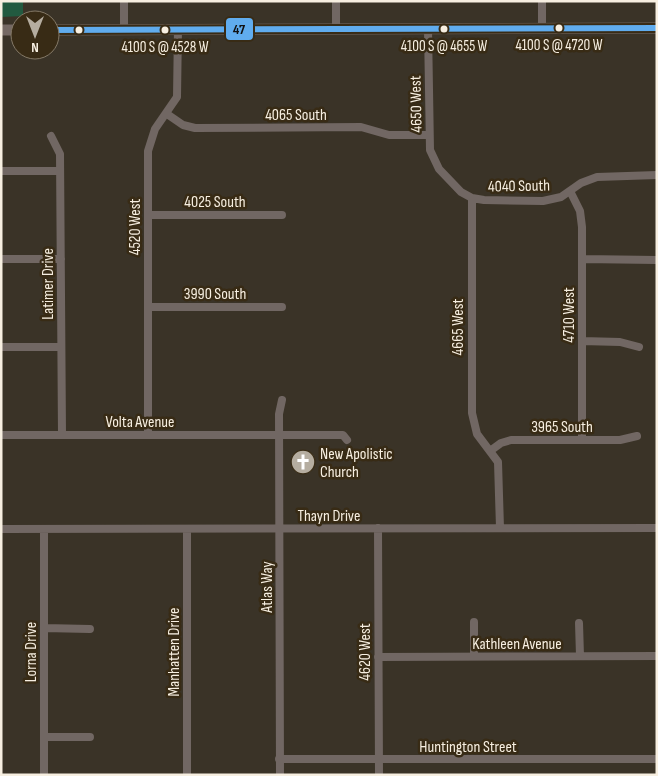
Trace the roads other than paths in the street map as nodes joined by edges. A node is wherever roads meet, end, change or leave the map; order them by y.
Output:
1 (124, 1) edge
2 (336, 1) edge
3 (542, 1) edge
4 (542, 28) junction
5 (657, 28) edge
6 (124, 29) junction
7 (178, 29) junction
8 (336, 29) junction
9 (428, 29) junction
10 (60, 30) edge
11 (167, 114) junction
12 (428, 135) junction
13 (51, 136) dead end
14 (430, 150) joint
15 (1, 171) edge
16 (60, 171) junction
17 (657, 175) edge
18 (570, 191) junction
19 (472, 198) junction
20 (282, 214) dead end
21 (148, 215) junction
22 (1, 259) edge
23 (61, 259) junction
24 (582, 259) junction
25 (657, 260) edge
26 (148, 307) junction
27 (282, 307) dead end
28 (582, 341) junction
29 (1, 347) edge
30 (61, 347) junction
31 (639, 347) dead end
32 (282, 400) dead end
33 (62, 434) junction
34 (148, 434) junction
35 (1, 435) edge
36 (280, 435) junction
37 (637, 436) dead end
38 (347, 440) dead end
39 (582, 440) junction
40 (490, 451) junction
41 (280, 528) junction
42 (378, 528) junction
43 (500, 528) junction
44 (657, 528) edge
45 (1, 529) edge
46 (44, 529) junction
47 (187, 529) junction
48 (474, 622) dead end
49 (580, 623) dead end
50 (44, 628) junction
51 (90, 628) dead end
52 (474, 656) junction
53 (580, 656) junction
54 (657, 656) edge
55 (378, 657) junction
56 (44, 737) junction
57 (90, 737) dead end
58 (379, 759) junction
59 (657, 759) edge
60 (279, 760) junction
61 (44, 775) edge
62 (187, 775) edge
63 (280, 775) edge
64 (379, 775) edge

1 - 6 street
2 - 8 street
3 - 4 street
4 - 5 main road
4 - 9 main road
6 - 7 main road
6 - 10 main road
7 - 8 main road
7 - 11 street, 4520 West
8 - 9 main road
9 - 12 street, 4650 West
11 - 12 street, 4065 South
11 - 21 street, 4520 West
12 - 14 street, 4650 West
13 - 16 street, Latimer Drive
14 - 19 street, 4040 South
15 - 16 street
16 - 23 street, Latimer Drive
17 - 18 street, 4040 South
18 - 19 street, 4040 South
18 - 24 street, 4710 West
19 - 40 street, 4665 West
20 - 21 street, 4025 South
21 - 26 street, 4520 West
22 - 23 street
23 - 30 street, Latimer Drive
24 - 25 street
24 - 28 street, 4710 West
26 - 27 street, 3990 South
26 - 34 street, 4520 West
28 - 31 street
28 - 39 street, 4710 West
29 - 30 street
30 - 33 street, Latimer Drive
32 - 36 street, Atlas Way
33 - 34 street, Volta Avenue
33 - 35 street, Volta Avenue
34 - 36 street, Volta Avenue
36 - 38 street, Volta Avenue
36 - 41 street, Atlas Way
37 - 39 street, 3965 South
39 - 40 street, 3965 South
40 - 43 street, 4665 West
41 - 42 street, Thayn Drive
41 - 47 street, Thayn Drive
41 - 60 street, Atlas Way
42 - 43 street, Thayn Drive
42 - 55 street, 4620 West
43 - 44 street, Thayn Drive
45 - 46 street, Thayn Drive
46 - 47 street, Thayn Drive
46 - 50 street, Lorna Drive
47 - 62 street, Manhatten Drive
48 - 52 street
49 - 53 street
50 - 51 street
50 - 56 street, Lorna Drive
52 - 53 street, Kathleen Avenue
52 - 55 street, Kathleen Avenue
53 - 54 street, Kathleen Avenue
55 - 58 street, 4620 West
56 - 57 street
56 - 61 street, Lorna Drive
58 - 59 street, Huntington Street
58 - 60 street, Huntington Street
58 - 64 street, 4620 West
60 - 63 street, Atlas Way

